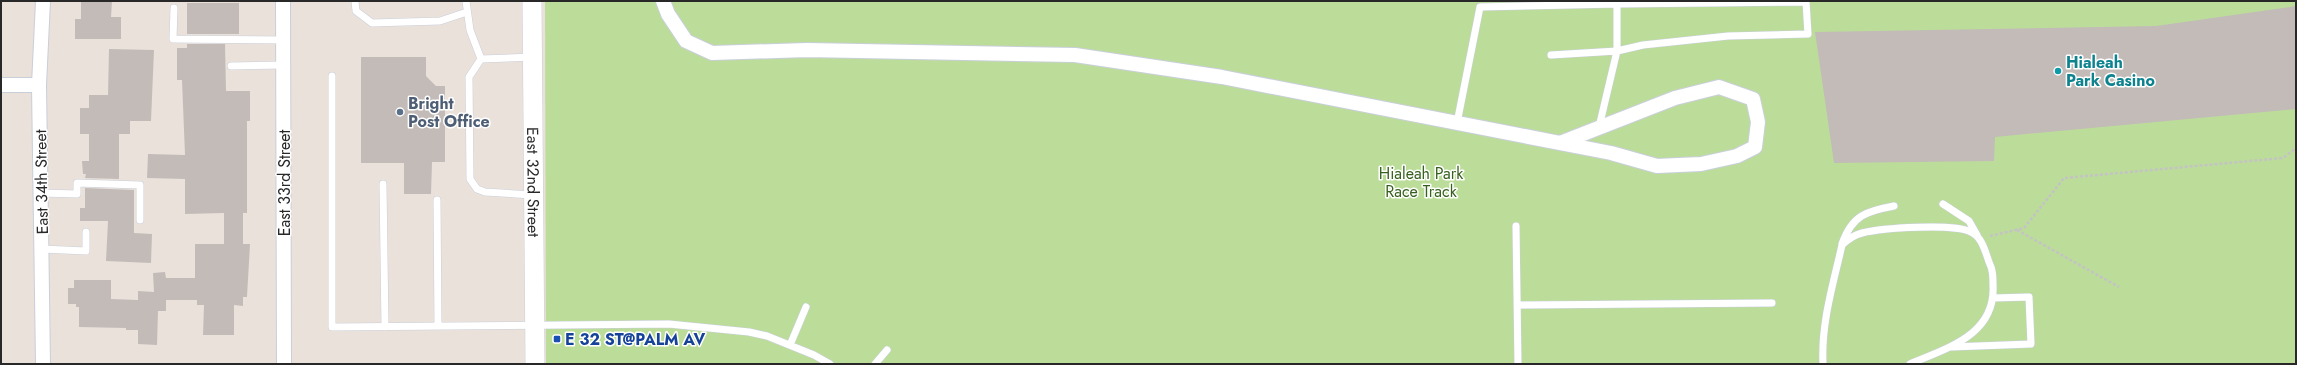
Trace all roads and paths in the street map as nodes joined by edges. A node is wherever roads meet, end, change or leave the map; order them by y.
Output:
1 (43, 1) edge
2 (283, 1) edge
3 (355, 1) edge
4 (466, 1) edge
5 (532, 1) edge
6 (663, 1) edge
7 (1617, 4) junction
8 (174, 8) dead end
9 (467, 12) junction
10 (283, 40) junction
11 (1618, 51) junction
12 (1551, 55) dead end
13 (533, 57) junction
14 (481, 59) junction
15 (283, 65) junction
16 (231, 66) dead end
17 (332, 76) dead end
18 (1, 85) edge
19 (39, 85) junction
20 (1457, 123) junction
21 (1599, 127) junction
22 (1560, 143) junction
23 (2296, 148) edge
24 (383, 184) dead end
25 (41, 193) junction
26 (534, 195) junction
27 (436, 200) dead end
28 (1942, 204) dead end
29 (1894, 206) dead end
30 (140, 220) dead end
31 (1516, 226) dead end
32 (2017, 230) junction
33 (86, 232) dead end
34 (1980, 239) junction
35 (1842, 245) junction
36 (42, 249) junction
37 (2119, 287) dead end
38 (1993, 298) junction
39 (1772, 302) dead end
40 (1517, 305) junction
41 (806, 307) dead end
42 (534, 325) junction
43 (438, 326) junction
44 (385, 327) junction
45 (790, 345) junction
46 (1951, 347) junction
47 (887, 350) dead end
48 (43, 364) edge
49 (284, 364) edge
50 (535, 364) edge
51 (830, 364) edge
52 (875, 364) edge
53 (1518, 364) edge
54 (1823, 364) edge
55 (1910, 364) edge

1 - 19 street, East 34th Street
2 - 10 street, East 33rd Street
3 - 9 lane
4 - 9 lane
5 - 13 street, East 32nd Street
6 - 20 street
7 - 11 lane
7 - 11 lane
7 - 20 lane
8 - 10 lane
9 - 14 lane
10 - 15 street, East 33rd Street
11 - 12 lane
11 - 21 lane
13 - 14 lane
13 - 26 street, East 32nd Street
14 - 26 lane
15 - 16 lane
15 - 49 street, East 33rd Street
17 - 44 lane
18 - 19 street
19 - 25 street, East 34th Street
20 - 22 street
21 - 22 street
21 - 22 street
23 - 32 path
24 - 44 lane
25 - 30 lane
25 - 36 street, East 34th Street
26 - 42 street, East 32nd Street
27 - 43 lane
28 - 34 lane
29 - 35 lane
31 - 40 lane
32 - 34 path
32 - 37 path
33 - 36 lane
34 - 35 lane
34 - 38 lane
35 - 54 lane
36 - 48 street, East 34th Street
38 - 46 lane
38 - 46 lane
39 - 40 lane
40 - 53 lane
41 - 45 lane
42 - 43 lane
42 - 45 lane
42 - 50 street, East 32nd Street
43 - 44 lane
45 - 51 lane
46 - 55 lane
47 - 52 lane

